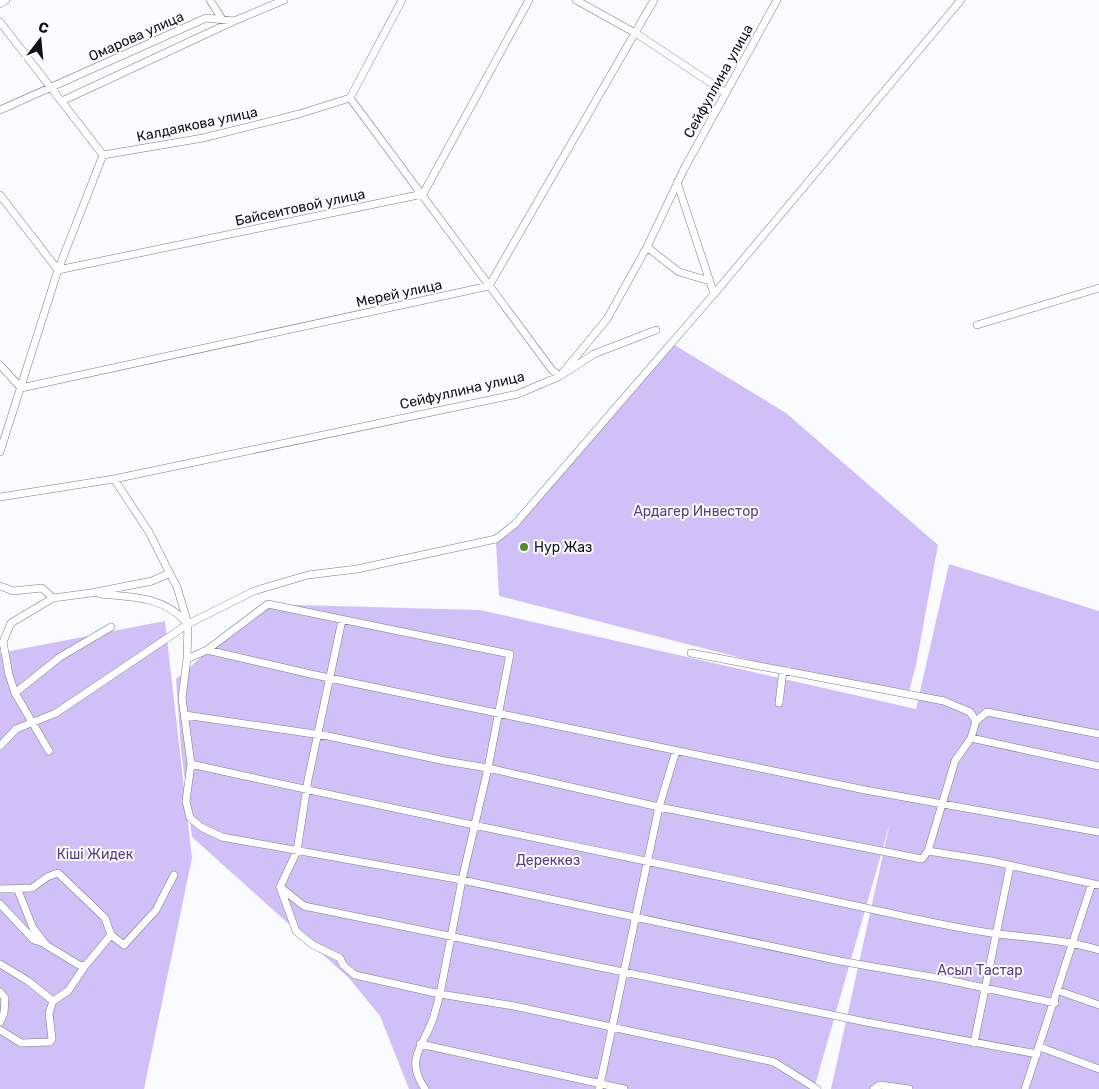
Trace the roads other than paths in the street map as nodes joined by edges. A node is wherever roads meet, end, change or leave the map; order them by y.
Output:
1 (6, 0) edge
2 (210, 0) edge
3 (284, 0) edge
4 (402, 0) edge
5 (529, 0) edge
6 (576, 0) edge
7 (654, 0) edge
8 (777, 0) edge
9 (961, 0) edge
10 (0, 4) edge
11 (222, 19) junction
12 (234, 21) junction
13 (0, 22) edge
14 (637, 34) junction
15 (50, 87) junction
16 (726, 93) junction
17 (350, 98) junction
18 (62, 101) junction
19 (0, 110) edge
20 (103, 155) junction
21 (677, 182) junction
22 (424, 194) junction
23 (0, 195) edge
24 (647, 247) junction
25 (58, 270) junction
26 (710, 281) junction
27 (489, 286) junction
28 (1099, 288) edge
29 (714, 294) junction
30 (977, 325) dead end
31 (656, 330) dead end
32 (0, 366) edge
33 (560, 376) junction
34 (21, 388) junction
35 (0, 452) edge
36 (114, 479) junction
37 (0, 497) edge
38 (170, 573) junction
39 (0, 586) edge
40 (91, 593) junction
41 (53, 598) junction
42 (342, 620) junction
43 (188, 624) junction
44 (111, 627) dead end
45 (207, 650) junction
46 (691, 654) dead end
47 (187, 659) junction
48 (784, 670) junction
49 (330, 678) junction
50 (15, 693) junction
51 (779, 703) dead end
52 (500, 714) junction
53 (186, 715) junction
54 (976, 721) junction
55 (33, 723) junction
56 (318, 734) junction
57 (1099, 734) edge
58 (971, 738) junction
59 (0, 746) edge
60 (676, 751) junction
61 (50, 752) dead end
62 (190, 764) junction
63 (1099, 766) edge
64 (488, 768) junction
65 (307, 791) junction
66 (942, 804) junction
67 (659, 807) junction
68 (475, 825) junction
69 (1099, 832) edge
70 (928, 851) junction
71 (297, 852) junction
72 (648, 862) junction
73 (1010, 866) junction
74 (174, 875) dead end
75 (462, 880) junction
76 (1096, 884) edge
77 (280, 887) junction
78 (17, 888) junction
79 (0, 889) edge
80 (0, 904) edge
81 (637, 916) junction
82 (995, 933) junction
83 (112, 935) junction
84 (452, 935) junction
85 (1073, 942) junction
86 (46, 945) junction
87 (1099, 950) edge
88 (0, 964) edge
89 (85, 966) junction
90 (625, 971) junction
91 (985, 988) junction
92 (1059, 991) junction
93 (0, 992) edge
94 (440, 994) junction
95 (53, 1001) junction
96 (1055, 1003) junction
97 (1099, 1005) edge
98 (0, 1022) edge
99 (612, 1027) junction
100 (0, 1030) edge
101 (974, 1043) junction
102 (420, 1044) junction
103 (1039, 1051) junction
104 (1099, 1069) edge
105 (600, 1086) edge
106 (425, 1089) edge
107 (624, 1089) edge
108 (818, 1089) edge
109 (874, 1089) edge
110 (909, 1089) edge
111 (1026, 1089) edge

1 - 10 street
2 - 11 street
3 - 12 street
4 - 17 street
5 - 22 street
6 - 14 street
7 - 14 street
8 - 16 street, Сейфуллина улица
9 - 29 street
11 - 12 street, Омарова улица
11 - 15 street, Омарова улица
12 - 18 street
13 - 15 street
14 - 16 street
14 - 27 street
15 - 18 street
15 - 19 street, Омарова улица
16 - 21 street, Сейфуллина улица
17 - 20 street, Калдаякова улица
17 - 22 street
18 - 20 street
20 - 25 street
21 - 24 street, Сейфуллина улица
21 - 26 street
22 - 25 street, Байсеитовой улица
22 - 27 street
23 - 25 street
24 - 26 street
24 - 33 street, Сейфуллина улица
25 - 34 street
26 - 29 street
27 - 33 street
27 - 34 street, Мерей улица
28 - 30 street
29 - 43 street
31 - 33 street
32 - 34 street
33 - 36 street, Сейфуллина улица
34 - 35 street
36 - 37 street, Сейфуллина улица
36 - 38 street
38 - 40 street
38 - 43 street
39 - 41 street
40 - 41 street
40 - 43 street
41 - 50 street
42 - 45 street
42 - 49 street
42 - 52 street
43 - 47 street
43 - 55 street
44 - 50 street
45 - 47 street
45 - 49 street
46 - 48 street
47 - 53 street
48 - 51 street
48 - 54 street
49 - 52 street
49 - 56 street
50 - 55 street
52 - 60 street
52 - 64 street
53 - 56 street
53 - 62 street
54 - 57 street
54 - 58 street
55 - 59 street
55 - 61 street
56 - 64 street
56 - 65 street
58 - 63 street
58 - 66 street
60 - 66 street
60 - 67 street
62 - 65 street
62 - 71 street
64 - 67 street
64 - 68 street
65 - 68 street
65 - 71 street
66 - 69 street
66 - 70 street
67 - 70 street
67 - 72 street
68 - 72 street
68 - 75 street
70 - 73 street
71 - 75 street
71 - 77 street
72 - 81 street
72 - 82 street
73 - 76 street
73 - 82 street
74 - 83 street
75 - 81 street
75 - 84 street
76 - 85 street
77 - 84 street
77 - 94 street
78 - 79 street
78 - 83 street
78 - 86 street
80 - 86 street
81 - 90 street
81 - 91 street
82 - 85 street
82 - 91 street
83 - 89 street
84 - 90 street
84 - 94 street
85 - 87 street
85 - 92 street
86 - 89 street
88 - 95 street
89 - 95 street
90 - 99 street
90 - 101 street
91 - 96 street
91 - 101 street
92 - 96 street
92 - 97 street
93 - 98 street
94 - 99 street
94 - 102 street
95 - 100 street
96 - 103 street
99 - 105 street
99 - 108 street
101 - 103 street
102 - 105 street
102 - 106 street
103 - 104 street
103 - 111 street
105 - 107 street
109 - 110 street

